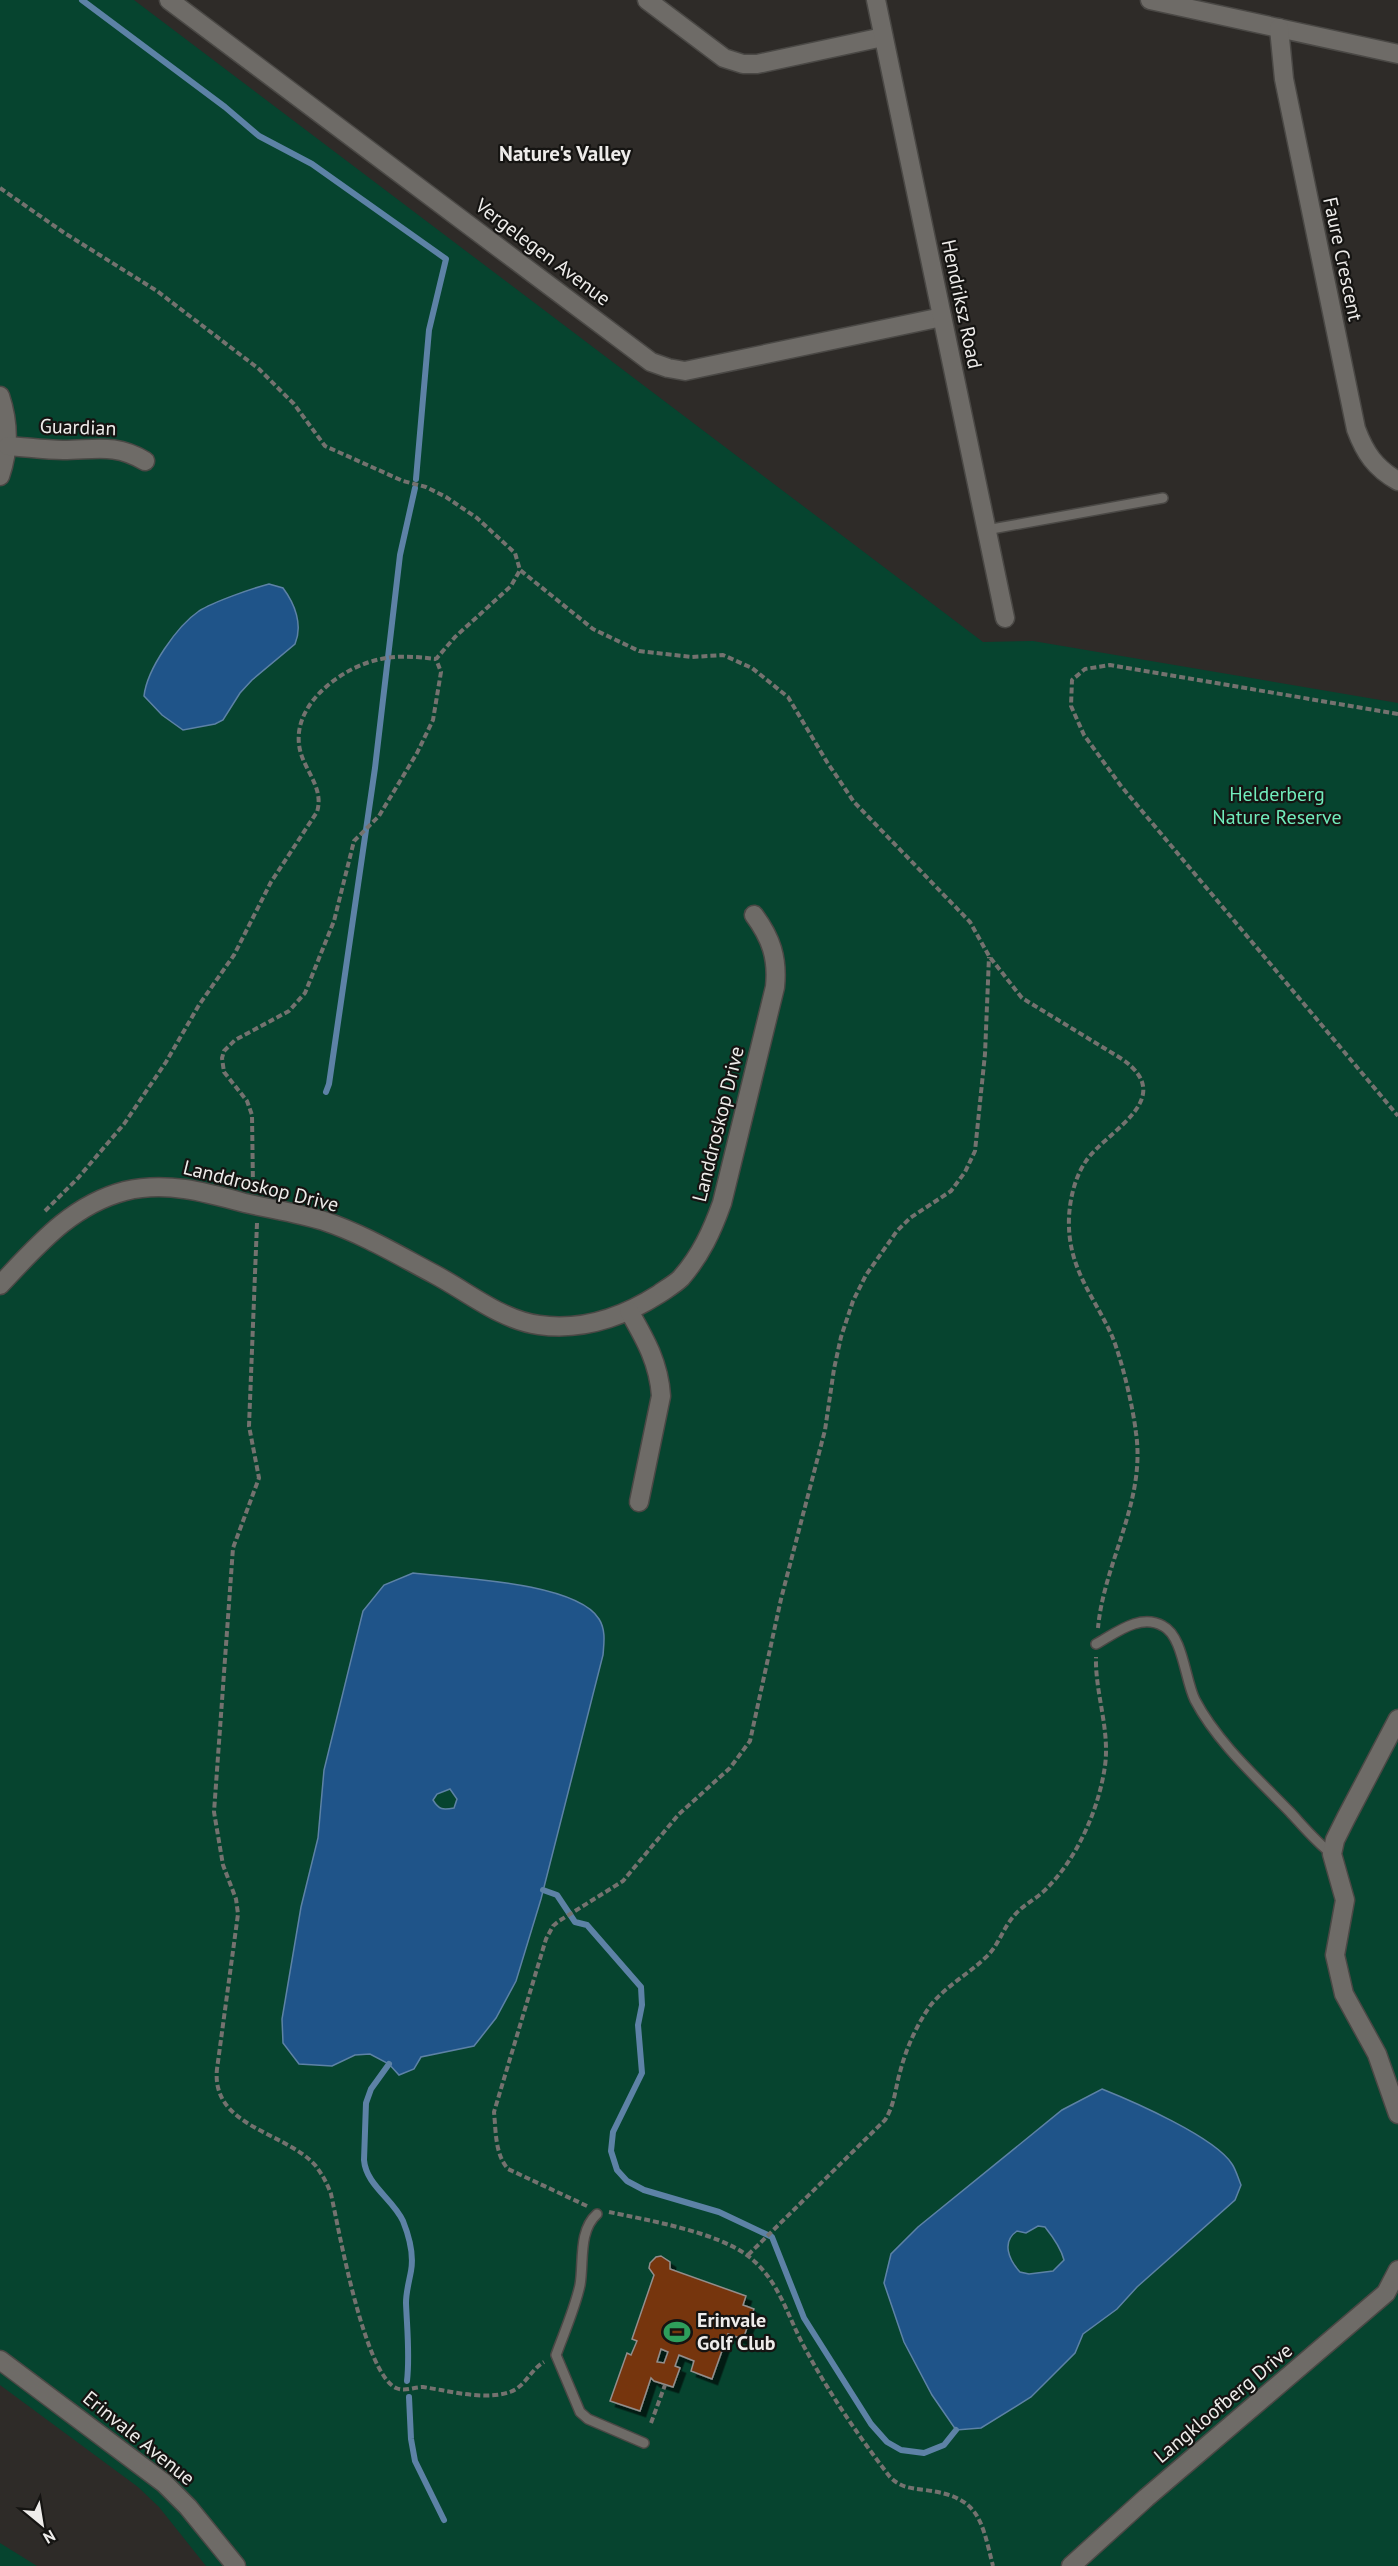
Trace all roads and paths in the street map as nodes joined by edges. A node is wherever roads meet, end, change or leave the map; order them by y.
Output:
1 (647, 0) edge
2 (876, 0) edge
3 (1150, 0) edge
4 (175, 2) edge
5 (1279, 28) junction
6 (883, 37) junction
7 (1398, 54) edge
8 (0, 188) edge
9 (942, 317) junction
10 (0, 396) edge
11 (8, 446) junction
12 (144, 461) dead end
13 (0, 476) edge
14 (1398, 482) edge
15 (1163, 498) dead end
16 (987, 530) junction
17 (520, 570) junction
18 (1005, 618) dead end
19 (436, 659) junction
20 (1398, 714) edge
21 (754, 915) dead end
22 (989, 956) junction
23 (1398, 1116) edge
24 (255, 1205) junction
25 (37, 1219) dead end
26 (0, 1285) edge
27 (629, 1311) junction
28 (639, 1502) dead end
29 (1096, 1644) junction
30 (1398, 1719) edge
31 (1332, 1854) junction
32 (1398, 2114) edge
33 (597, 2214) junction
34 (748, 2255) junction
35 (1398, 2270) edge
36 (1392, 2292) edge
37 (556, 2355) junction
38 (0, 2360) edge
39 (665, 2385) dead end
40 (651, 2423) dead end
41 (644, 2443) dead end
42 (236, 2566) edge
43 (993, 2566) edge
44 (1071, 2566) edge

1 - 6 street
2 - 6 street, Hendriksz Road
3 - 5 street
4 - 9 street, Vergelegen Avenue
5 - 7 street
5 - 14 street, Faure Crescent
6 - 9 street, Hendriksz Road
8 - 17 path
9 - 16 street, Hendriksz Road
10 - 11 street
11 - 12 street, Guardian
11 - 13 street
15 - 16 lane
16 - 18 street, Hendriksz Road
17 - 19 path
17 - 22 path
19 - 24 path
19 - 25 path
20 - 23 path
21 - 27 street, Landdroskop Drive
22 - 29 path
22 - 33 path
24 - 26 street, Landdroskop Drive
24 - 27 street, Landdroskop Drive
24 - 37 path
27 - 28 street
29 - 31 lane
29 - 34 path
30 - 31 street
31 - 32 street
33 - 34 path
33 - 37 lane
34 - 43 path
35 - 36 street, Langkloofberg Drive
36 - 44 street, Langkloofberg Drive
37 - 41 lane
38 - 42 street, Erinvale Avenue
39 - 40 path

